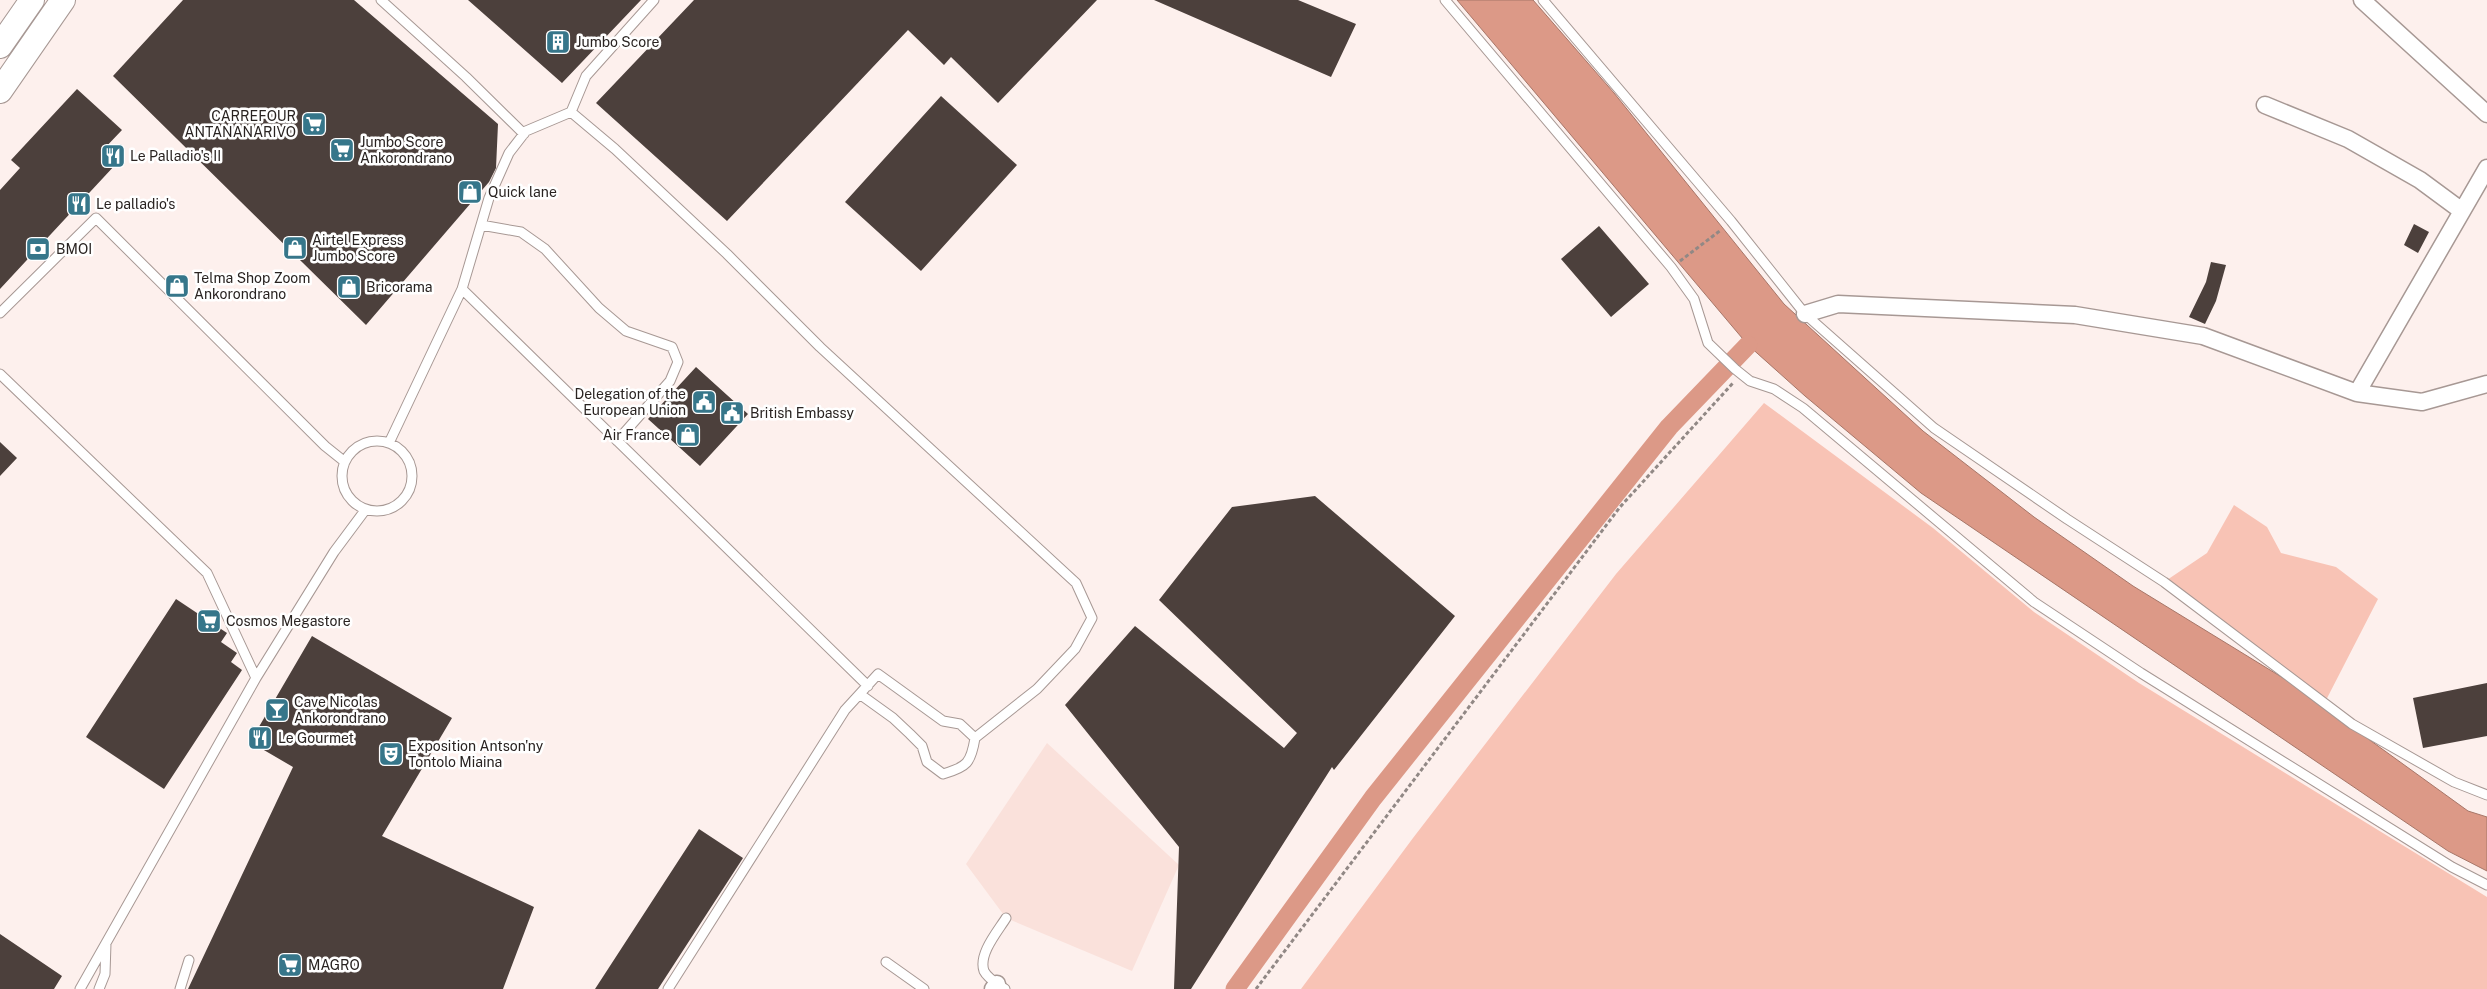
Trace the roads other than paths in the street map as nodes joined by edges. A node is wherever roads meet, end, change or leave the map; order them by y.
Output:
1 (32, 0) edge
2 (63, 0) edge
3 (381, 0) edge
4 (654, 0) edge
5 (1445, 0) edge
6 (1543, 0) edge
7 (2362, 0) edge
8 (0, 46) edge
9 (0, 91) edge
10 (2265, 104) dead end
11 (571, 112) junction
12 (2487, 114) edge
13 (524, 134) junction
14 (2487, 168) edge
15 (2462, 211) junction
16 (481, 225) junction
17 (462, 289) junction
18 (0, 313) edge
19 (1805, 314) junction
20 (0, 374) edge
21 (2487, 384) edge
22 (2357, 393) junction
23 (617, 441) junction
24 (389, 443) junction
25 (345, 462) junction
26 (366, 509) junction
27 (256, 678) junction
28 (868, 686) junction
29 (861, 695) junction
30 (976, 738) junction
31 (2487, 796) edge
32 (2487, 885) edge
33 (1006, 918) dead end
34 (106, 940) junction
35 (189, 960) dead end
36 (886, 962) dead end
37 (998, 987) edge
38 (80, 989) edge
39 (99, 989) edge
40 (180, 989) edge
41 (668, 989) edge
42 (924, 989) edge

1 - 8 main road
2 - 9 main road
3 - 13 lane
4 - 11 lane
5 - 32 lane
6 - 19 lane
7 - 12 street
10 - 15 street
11 - 13 lane
11 - 30 lane
13 - 16 lane
14 - 15 street
15 - 22 street
16 - 17 lane
16 - 23 lane
17 - 23 lane
17 - 24 lane
18 - 25 lane
19 - 22 street
19 - 31 lane
20 - 27 lane
21 - 22 street
23 - 28 lane
24 - 25 lane
24 - 26 lane
25 - 26 lane
26 - 27 lane
27 - 34 lane
28 - 29 lane
28 - 30 lane
29 - 30 lane
29 - 41 lane
33 - 37 lane
34 - 38 lane
34 - 39 lane
35 - 40 lane
36 - 42 lane

